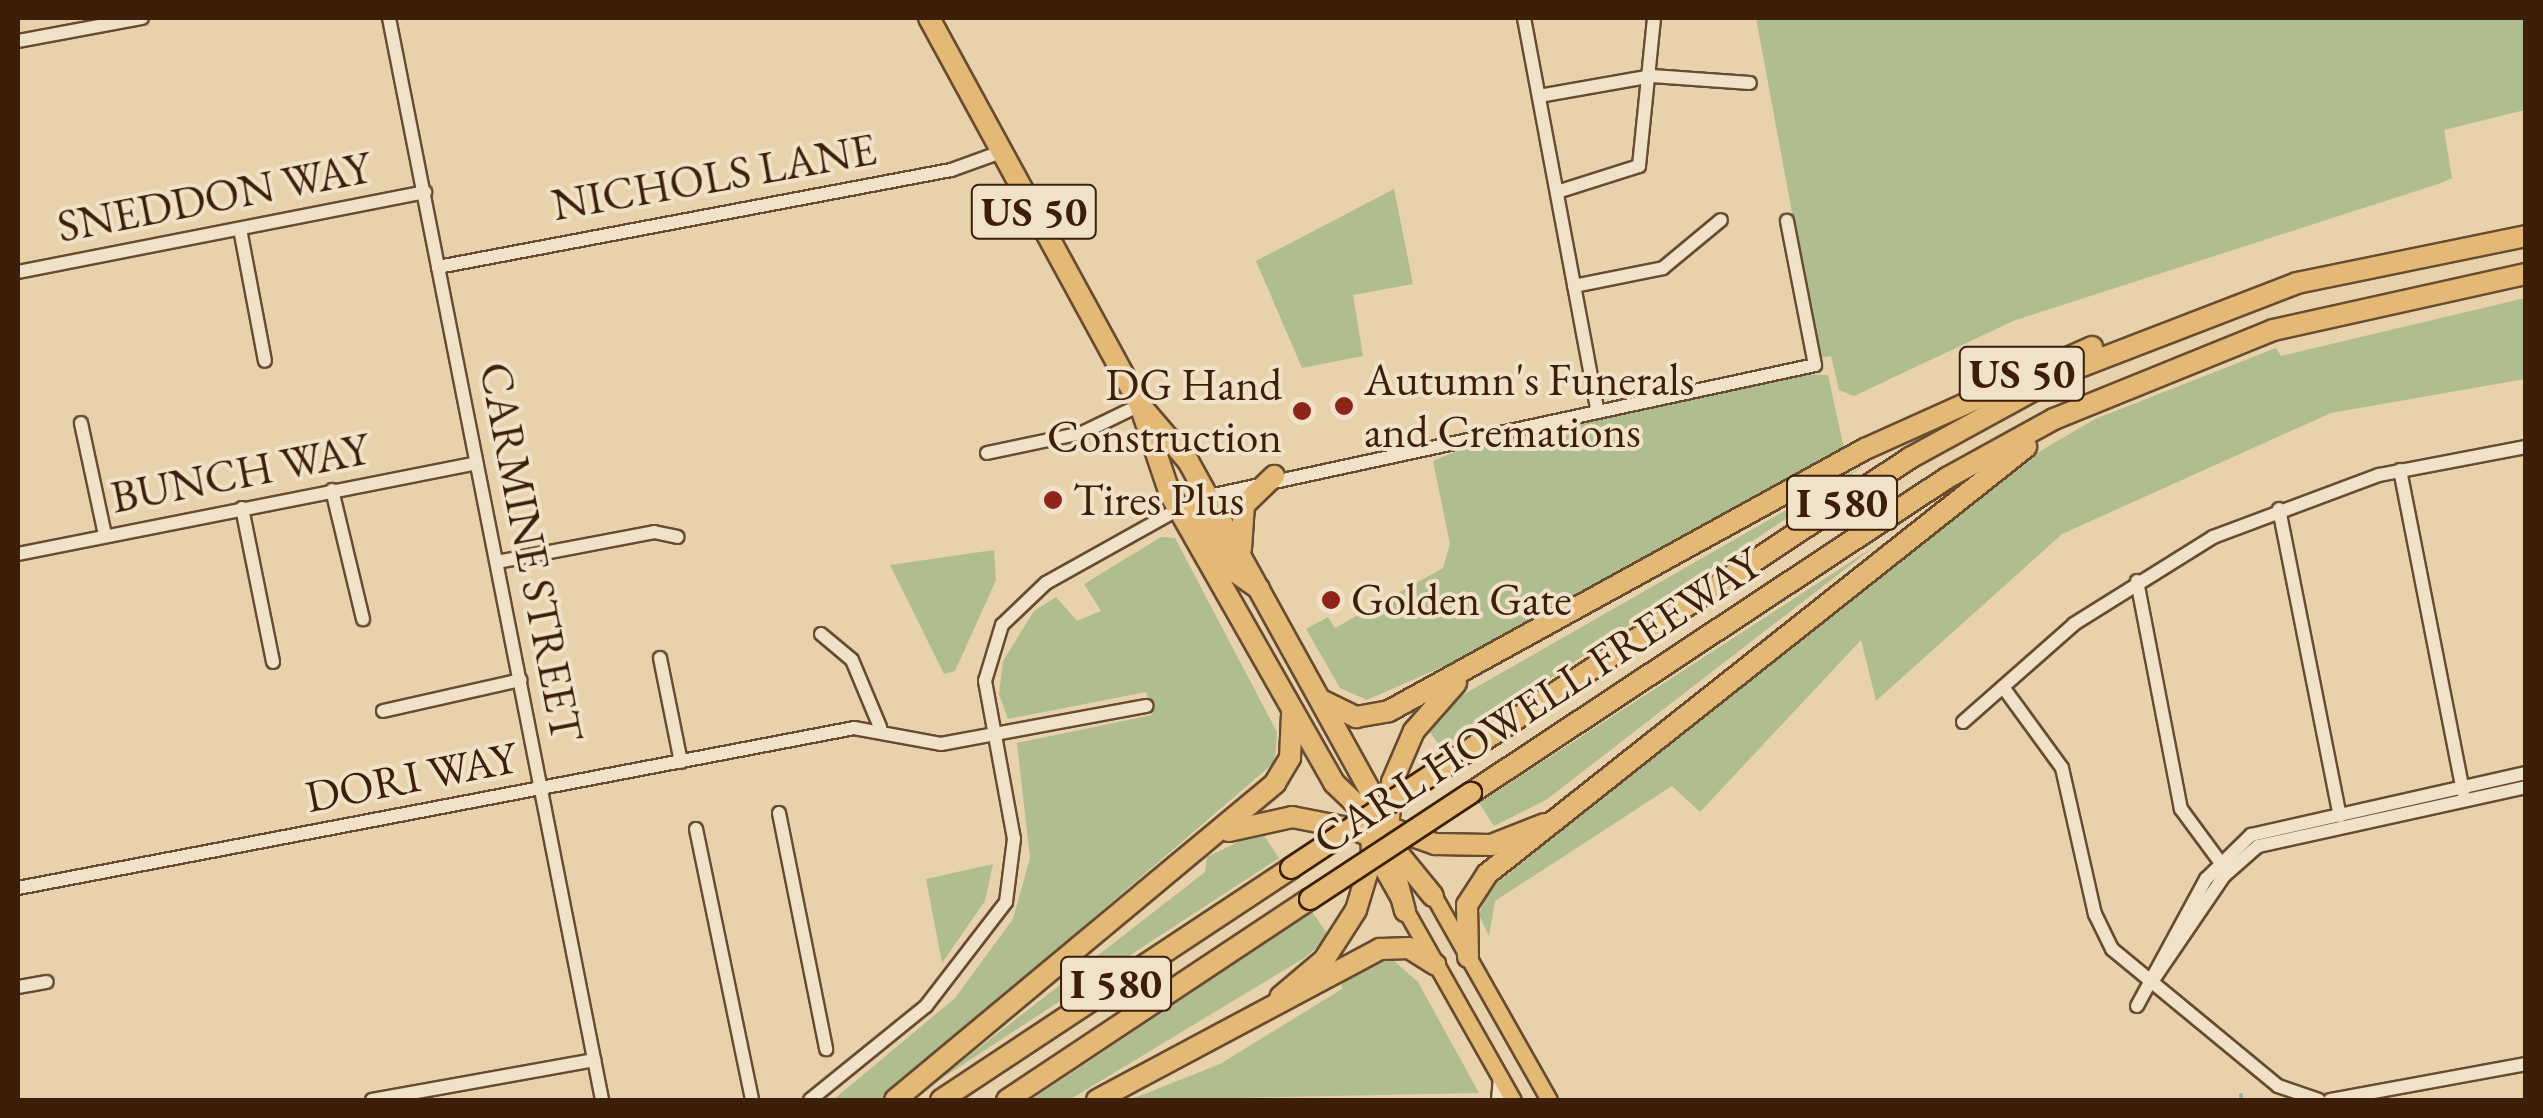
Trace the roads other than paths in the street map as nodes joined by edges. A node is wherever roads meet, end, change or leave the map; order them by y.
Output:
1 (142, 18) edge
2 (389, 18) edge
3 (929, 18) edge
4 (1524, 18) edge
5 (1654, 18) edge
6 (18, 41) edge
7 (1652, 76) junction
8 (1750, 83) dead end
9 (1538, 96) junction
10 (1001, 152) junction
11 (425, 192) junction
12 (1557, 192) junction
13 (1721, 220) dead end
14 (1787, 221) dead end
15 (240, 229) junction
16 (2526, 236) edge
17 (438, 267) junction
18 (18, 272) edge
19 (2526, 274) edge
20 (1574, 286) junction
21 (2260, 294) junction
22 (264, 361) dead end
23 (2114, 390) junction
24 (1140, 406) junction
25 (1598, 409) junction
26 (81, 423) dead end
27 (2525, 449) edge
28 (987, 453) dead end
29 (476, 463) junction
30 (2400, 470) junction
31 (1274, 476) junction
32 (332, 490) junction
33 (1206, 495) junction
34 (242, 508) junction
35 (1178, 509) junction
36 (2278, 509) junction
37 (104, 535) junction
38 (678, 537) dead end
39 (18, 554) edge
40 (1242, 556) junction
41 (497, 562) junction
42 (2136, 581) junction
43 (1260, 590) junction
44 (363, 619) dead end
45 (822, 634) dead end
46 (660, 658) dead end
47 (273, 662) dead end
48 (1472, 668) junction
49 (522, 680) junction
50 (2003, 687) junction
51 (1323, 701) junction
52 (1147, 706) dead end
53 (1291, 708) junction
54 (383, 710) dead end
55 (1963, 722) dead end
56 (880, 727) junction
57 (992, 736) junction
58 (681, 762) junction
59 (2526, 774) edge
60 (2526, 787) edge
61 (542, 788) junction
62 (2463, 792) junction
63 (779, 812) dead end
64 (2340, 817) junction
65 (1545, 824) junction
66 (696, 829) dead end
67 (1380, 832) junction
68 (1194, 854) junction
69 (2223, 867) junction
70 (18, 888) edge
71 (1434, 896) joint
72 (1405, 912) joint
73 (1468, 957) junction
74 (1435, 964) junction
75 (47, 982) dead end
76 (2151, 984) junction
77 (18, 988) edge
78 (1280, 997) junction
79 (2136, 1006) dead end
80 (826, 1050) dead end
81 (594, 1060) junction
82 (2526, 1064) edge
83 (1500, 1078) junction
84 (372, 1100) edge
85 (602, 1100) edge
86 (752, 1100) edge
87 (810, 1100) edge
88 (895, 1100) edge
89 (941, 1100) edge
90 (1008, 1100) edge
91 (1097, 1100) edge
92 (1498, 1100) edge
93 (1512, 1100) edge
94 (1548, 1100) edge
95 (2319, 1100) edge
96 (2330, 1100) edge

1 - 6 street
2 - 11 street, CARMINE STREET
3 - 10 highway, US 50
4 - 9 street
5 - 7 street
7 - 8 street
7 - 9 street
7 - 12 street
9 - 12 street
10 - 17 street, NICHOLS LANE
10 - 24 highway, US 50
11 - 15 street, SNEDDON WAY
11 - 17 street, CARMINE STREET
12 - 20 street
13 - 20 street
14 - 25 street
15 - 18 street, SNEDDON WAY
15 - 22 street
16 - 21 highway, CARL HOWELL FREEWAY / I 580
17 - 29 street, CARMINE STREET
19 - 23 highway, CARL HOWELL FREEWAY / I 580
20 - 25 street
21 - 48 highway, US 50
21 - 89 highway, CARL HOWELL FREEWAY / I 580, bridge
23 - 65 highway, US 50
23 - 90 highway, CARL HOWELL FREEWAY / I 580, bridge
24 - 28 street
24 - 33 highway, US 50
24 - 35 highway, US 50
25 - 31 street
26 - 37 street
27 - 30 street
29 - 32 street, BUNCH WAY
29 - 41 street, CARMINE STREET
30 - 36 street
30 - 62 street
31 - 33 street
31 - 40 highway
32 - 34 street, BUNCH WAY
32 - 44 street
33 - 35 street
33 - 40 highway, US 50
34 - 37 street, BUNCH WAY
34 - 47 street
35 - 43 highway
35 - 53 highway, US 50
35 - 57 street
36 - 42 street
36 - 64 street
37 - 39 street, BUNCH WAY
38 - 41 street
40 - 43 highway, US 50
41 - 49 street, CARMINE STREET
42 - 50 street
42 - 69 street
43 - 51 highway, US 50
45 - 56 street
46 - 58 street
48 - 51 highway, US 50
48 - 67 highway
49 - 54 street
49 - 61 street, CARMINE STREET
50 - 55 street
50 - 76 street
51 - 67 highway
52 - 57 street, DORI WAY
53 - 67 highway, US 50
53 - 68 highway
56 - 57 street, DORI WAY
56 - 58 street, DORI WAY
57 - 87 street
58 - 61 street, DORI WAY
59 - 62 street
60 - 62 street
61 - 70 street, DORI WAY
61 - 81 street, CARMINE STREET
62 - 64 street
63 - 80 street
64 - 69 street
65 - 67 highway, US 50
65 - 73 highway
66 - 86 street
67 - 68 highway
67 - 71 highway
67 - 72 highway
67 - 78 highway
68 - 88 highway
69 - 76 street
71 - 73 main road
72 - 74 main road
73 - 94 main road
74 - 78 highway
74 - 83 main road
75 - 77 street
76 - 79 street
76 - 95 street
78 - 91 highway
81 - 84 street
81 - 85 street, CARMINE STREET
82 - 96 street
83 - 92 street
83 - 93 main road

